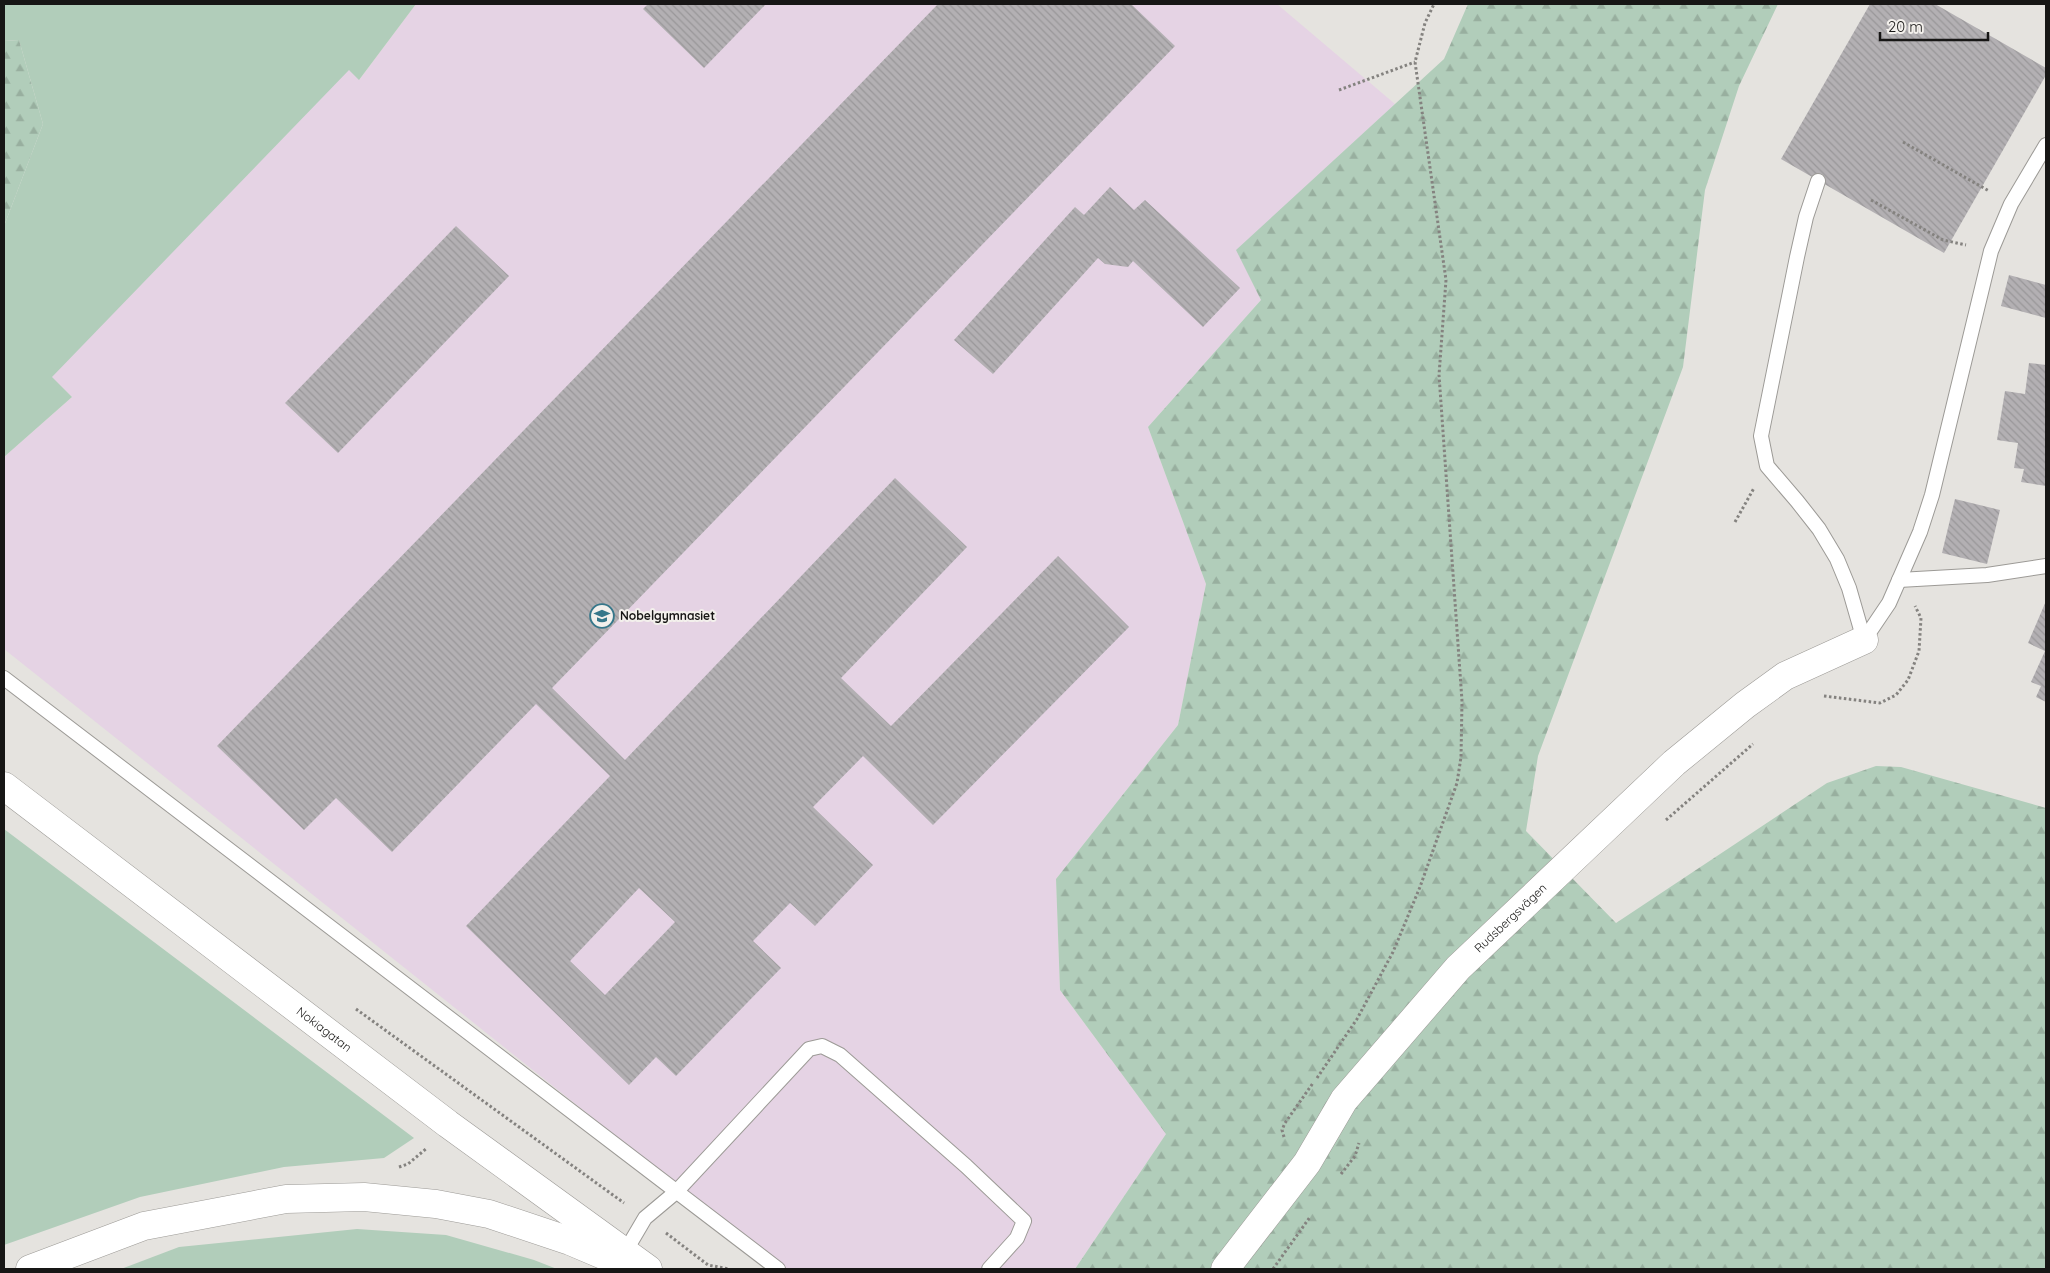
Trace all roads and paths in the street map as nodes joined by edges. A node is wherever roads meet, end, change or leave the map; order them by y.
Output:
1 (1434, 4) edge
2 (1415, 62) junction
3 (1339, 90) dead end
4 (1903, 142) dead end
5 (2046, 145) edge
6 (1818, 181) dead end
7 (1870, 200) dead end
8 (2011, 204) junction
9 (1991, 251) junction
10 (1767, 466) junction
11 (1735, 522) dead end
12 (2046, 566) edge
13 (1899, 580) junction
14 (1864, 640) junction
15 (4, 678) edge
16 (1759, 739) dead end
17 (4, 786) edge
18 (1664, 821) dead end
19 (351, 1006) dead end
20 (1362, 1135) dead end
21 (1286, 1142) dead end
22 (1340, 1176) dead end
23 (676, 1192) junction
24 (1313, 1213) dead end
25 (645, 1218) junction
26 (631, 1261) edge
27 (30, 1269) edge
28 (648, 1269) edge
29 (729, 1269) edge
30 (778, 1269) edge
31 (989, 1269) edge
32 (1225, 1269) edge
33 (1273, 1269) edge

1 - 2 path
2 - 3 path
2 - 21 path
4 - 8 path
5 - 8 lane
6 - 10 lane
7 - 9 path
8 - 9 lane
9 - 13 lane
10 - 11 path
10 - 14 lane
12 - 13 lane
13 - 14 lane
14 - 32 street, Rudsbergsvägen
15 - 23 lane
16 - 18 path
17 - 26 street, Nokiagatan
19 - 25 path
20 - 22 path
23 - 25 lane
23 - 30 lane
23 - 31 lane
24 - 33 path
25 - 26 lane
25 - 29 path
26 - 27 street
26 - 28 street, Nokiagatan

